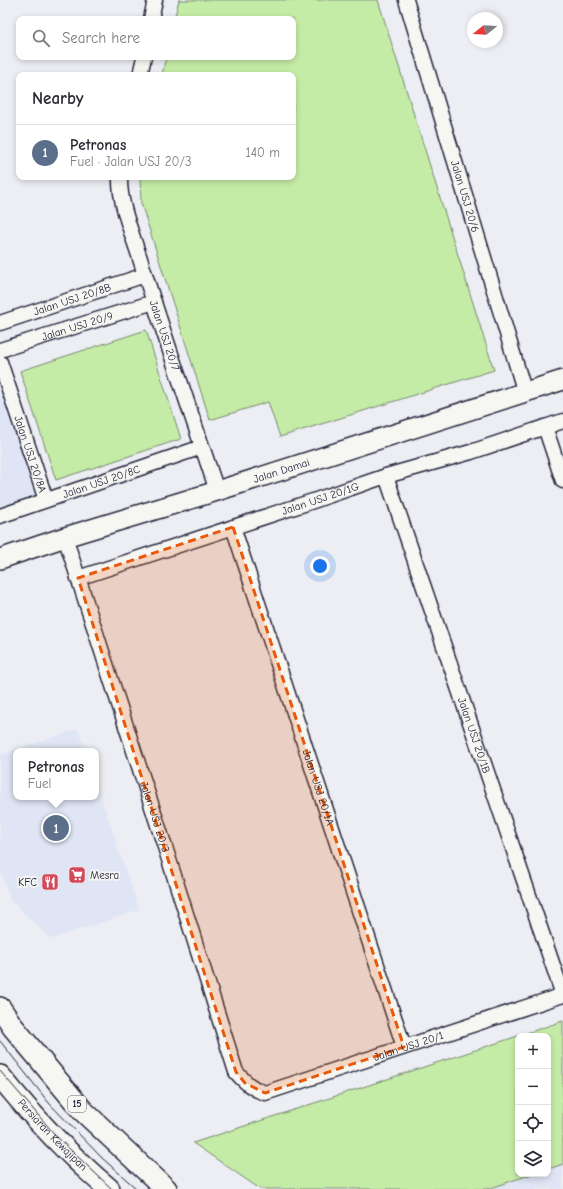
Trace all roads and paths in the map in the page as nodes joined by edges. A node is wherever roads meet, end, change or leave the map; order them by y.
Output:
1 (155, 0) edge
2 (406, 0) edge
3 (152, 16) edge
4 (143, 60) edge
5 (141, 72) edge
6 (120, 180) edge
7 (145, 275) junction
8 (154, 302) junction
9 (0, 323) edge
10 (0, 350) edge
11 (0, 362) edge
12 (563, 380) edge
13 (525, 393) junction
14 (563, 421) edge
15 (545, 427) junction
16 (202, 447) junction
17 (386, 476) junction
18 (563, 481) edge
19 (218, 491) junction
20 (46, 500) junction
21 (0, 516) edge
22 (233, 527) junction
23 (65, 537) junction
24 (0, 559) edge
25 (78, 578) junction
26 (563, 995) edge
27 (0, 1008) edge
28 (404, 1047) junction
29 (0, 1076) edge
30 (255, 1090) joint
31 (109, 1189) edge
32 (166, 1189) edge

1 - 3 street
2 - 13 street, Jalan USJ 20/6
4 - 5 street
6 - 7 street, Jalan USJ 20/7
7 - 8 street, Jalan USJ 20/7
7 - 9 street, Jalan USJ 20/8B
8 - 10 street, Jalan USJ 20/9
8 - 16 street, Jalan USJ 20/7
11 - 20 street, Jalan USJ 20/8A
12 - 13 street, Jalan Damai
13 - 19 street, Jalan Damai
14 - 15 street, Jalan USJ 20/1G
15 - 17 street, Jalan USJ 20/1G
15 - 18 street
16 - 19 street, Jalan USJ 20/7
16 - 20 street, Jalan USJ 20/8C
17 - 22 street, Jalan USJ 20/1G
17 - 26 street, Jalan USJ 20/1B
19 - 23 street, Jalan Damai
20 - 21 street, Jalan USJ 20/8C
22 - 25 street, Jalan USJ 20/1G
22 - 28 street, Jalan USJ 20/1A
23 - 24 street, Jalan Damai
23 - 25 street, Jalan USJ 20/3
25 - 30 street, Jalan USJ 20/3
26 - 28 street, Jalan USJ 20/1
27 - 32 main road, 15
28 - 30 street, Jalan USJ 20/1
29 - 31 main road, Persiaran Kewajipan

